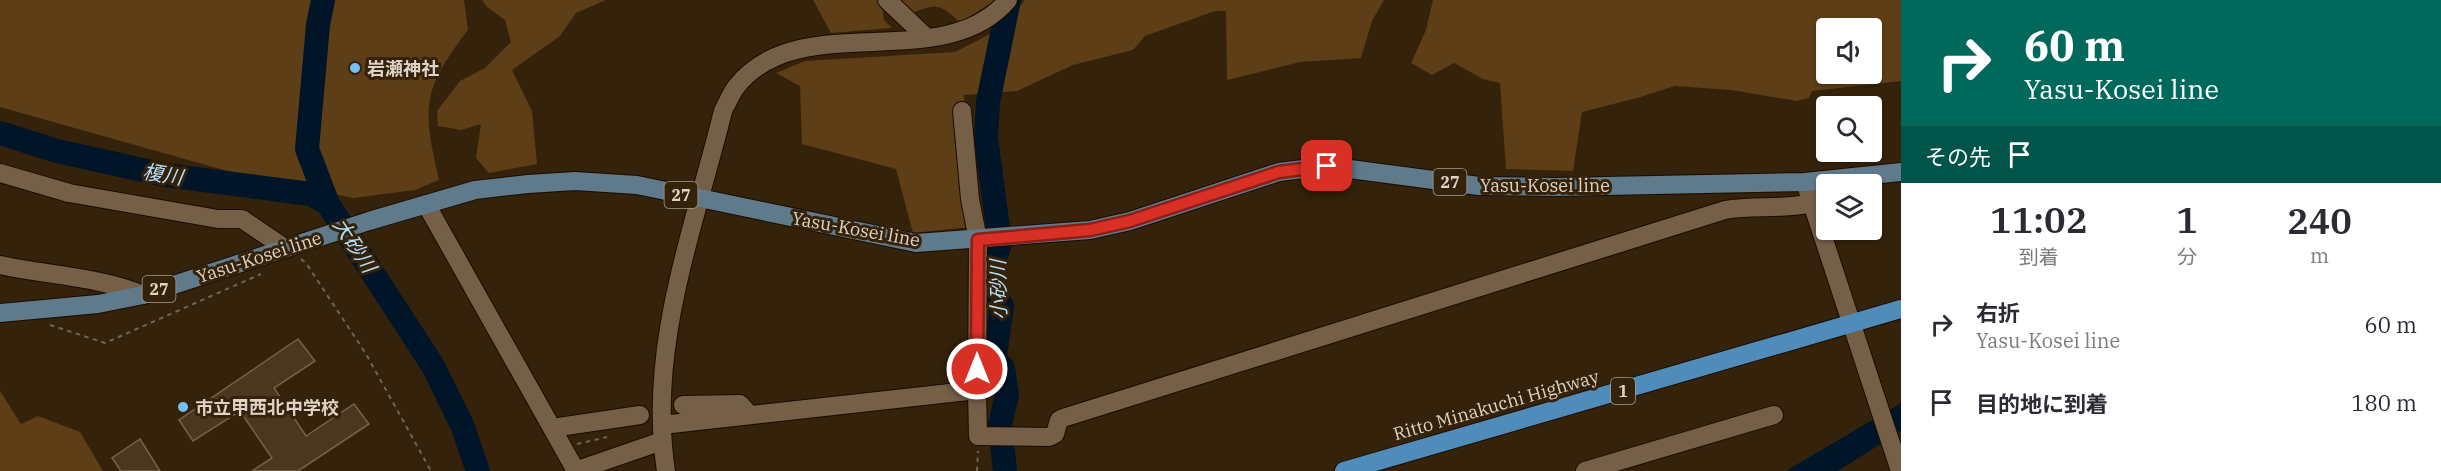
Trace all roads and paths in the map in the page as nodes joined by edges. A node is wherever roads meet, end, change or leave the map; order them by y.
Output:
1 (887, 0) edge
2 (1008, 0) edge
3 (926, 37) junction
4 (962, 111) dead end
5 (1901, 172) edge
6 (0, 173) edge
7 (1748, 182) junction
8 (1805, 182) junction
9 (700, 199) junction
10 (1812, 203) junction
11 (426, 204) junction
12 (1744, 207) junction
13 (994, 239) junction
14 (286, 249) junction
15 (0, 265) edge
16 (143, 295) junction
17 (1901, 309) edge
18 (0, 313) edge
19 (1852, 324) junction
20 (977, 390) junction
21 (683, 405) dead end
22 (640, 415) dead end
23 (750, 415) junction
24 (1774, 416) dead end
25 (552, 428) junction
26 (662, 433) junction
27 (985, 436) junction
28 (431, 471) edge
29 (575, 471) edge
30 (666, 471) edge
31 (977, 471) edge
32 (1344, 471) edge
33 (1585, 471) edge
34 (1900, 471) edge

1 - 3 street
2 - 3 street
3 - 9 street
4 - 13 street
5 - 8 main road, Yasu-Kosei line / 27
6 - 14 street
7 - 8 main road, Yasu-Kosei line / 27
7 - 12 street
7 - 13 main road, Yasu-Kosei line / 27
8 - 10 street
9 - 11 main road, Yasu-Kosei line / 27
9 - 13 main road, Yasu-Kosei line / 27
9 - 26 street
10 - 12 street
10 - 19 street
11 - 14 main road, Yasu-Kosei line / 27
11 - 25 street
12 - 27 street
13 - 20 street
14 - 16 main road, Yasu-Kosei line / 27
14 - 28 path
15 - 16 street
16 - 18 main road, Yasu-Kosei line / 27
17 - 19 highway, Ritto Minakuchi Highway / 1
19 - 32 highway, Ritto Minakuchi Highway / 1
19 - 34 street
20 - 23 street
20 - 27 street
21 - 23 street
22 - 25 street
23 - 26 street
24 - 33 street
25 - 29 street
26 - 29 street
26 - 30 street
27 - 31 path

